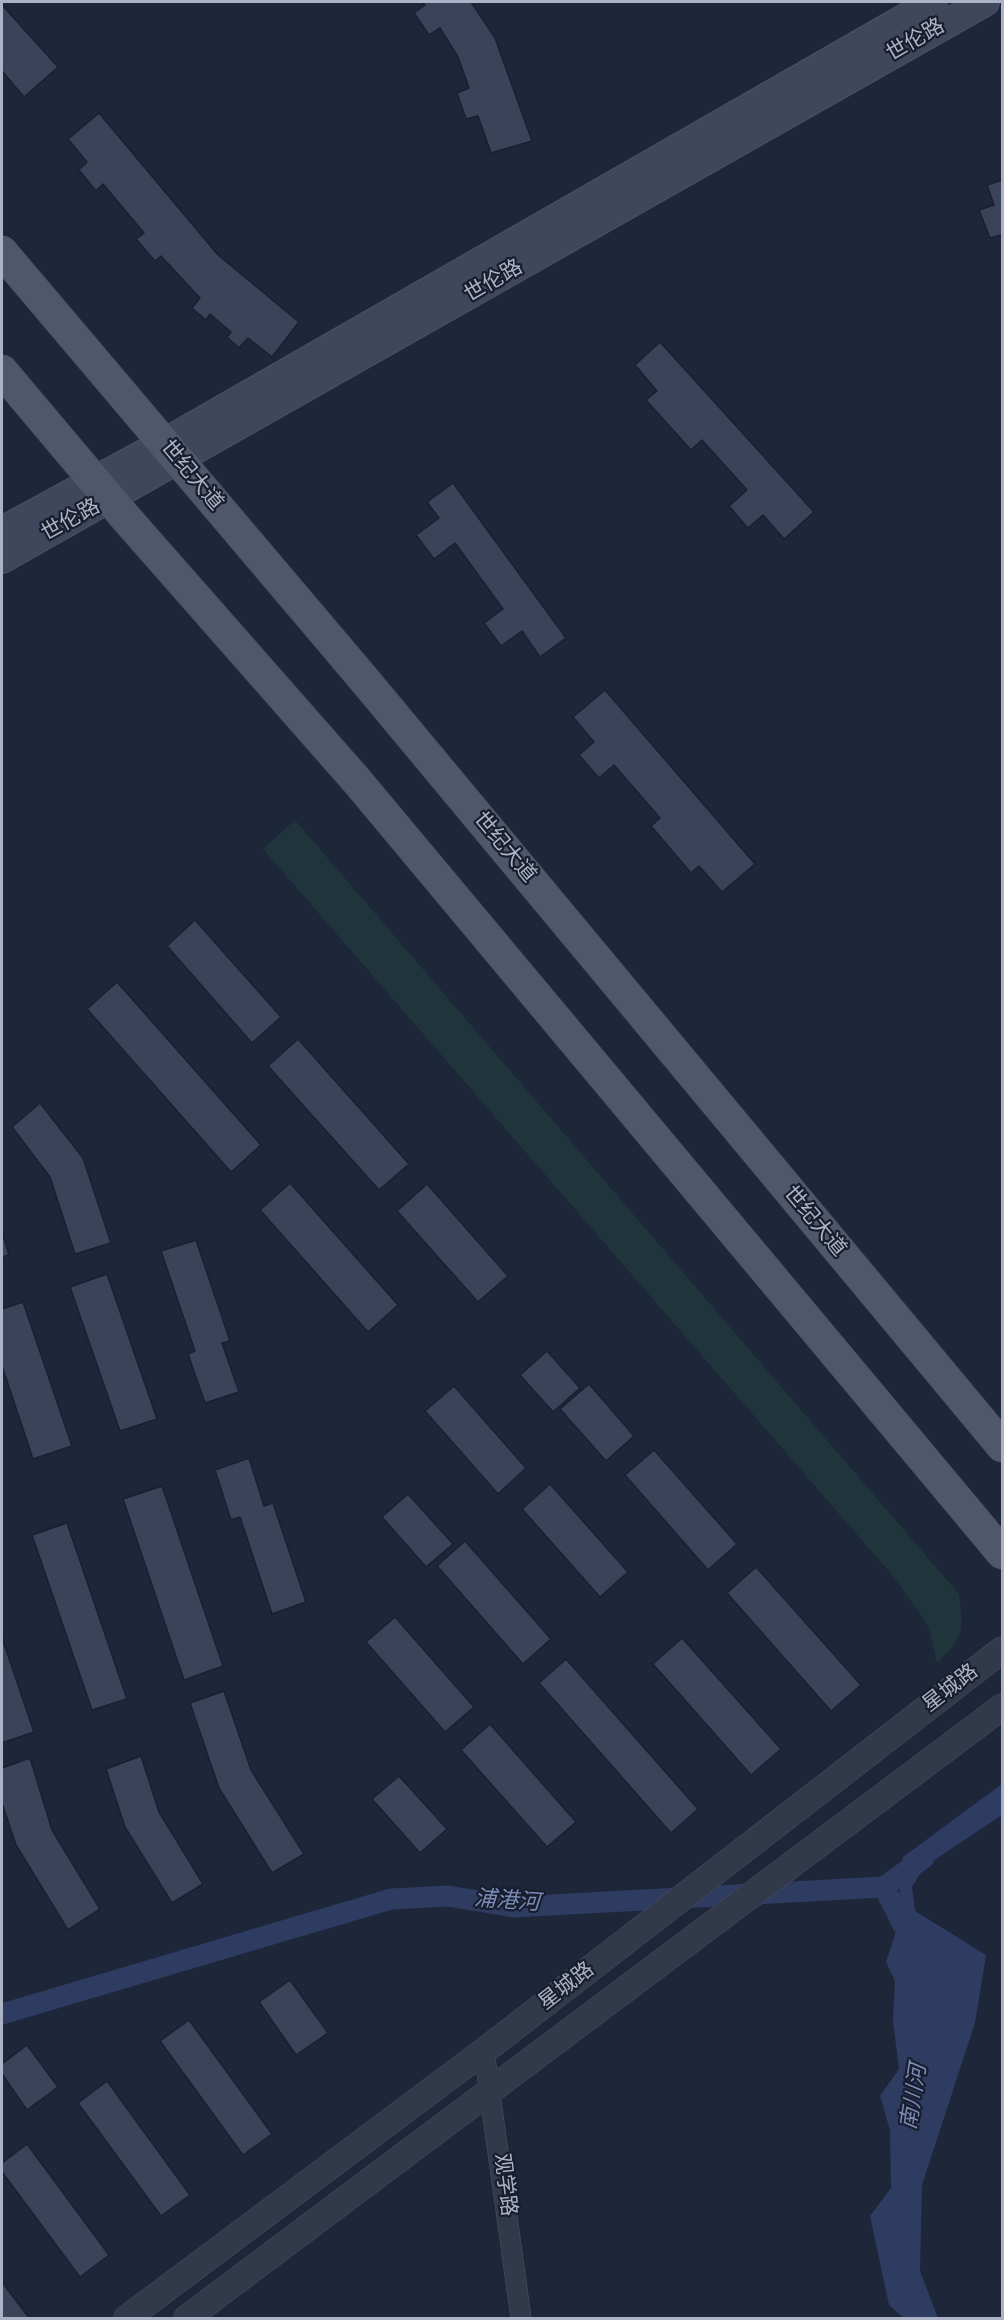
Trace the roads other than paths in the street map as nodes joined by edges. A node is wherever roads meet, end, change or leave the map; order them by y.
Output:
1 (933, 2) edge
2 (985, 2) edge
3 (2, 252) edge
4 (2, 371) edge
5 (171, 452) junction
6 (102, 490) junction
7 (2, 531) edge
8 (2, 559) edge
9 (1002, 1446) edge
10 (1002, 1553) edge
11 (1002, 1650) edge
12 (1002, 1707) edge
13 (484, 2051) junction
14 (492, 2091) junction
15 (127, 2319) edge
16 (187, 2319) edge
17 (521, 2319) edge

1 - 5 main road, 世伦路
2 - 5 main road, 世伦路
3 - 5 main road, 世纪大道
4 - 6 main road
5 - 6 main road, 世伦路
5 - 9 main road, 世纪大道
6 - 7 main road, 世伦路
6 - 8 main road, 世伦路
6 - 10 main road
11 - 13 street, 星城路
12 - 14 street, 星城路
13 - 14 street, 观学路
13 - 15 street, 星城路
14 - 16 street, 星城路
14 - 17 street, 观学路

